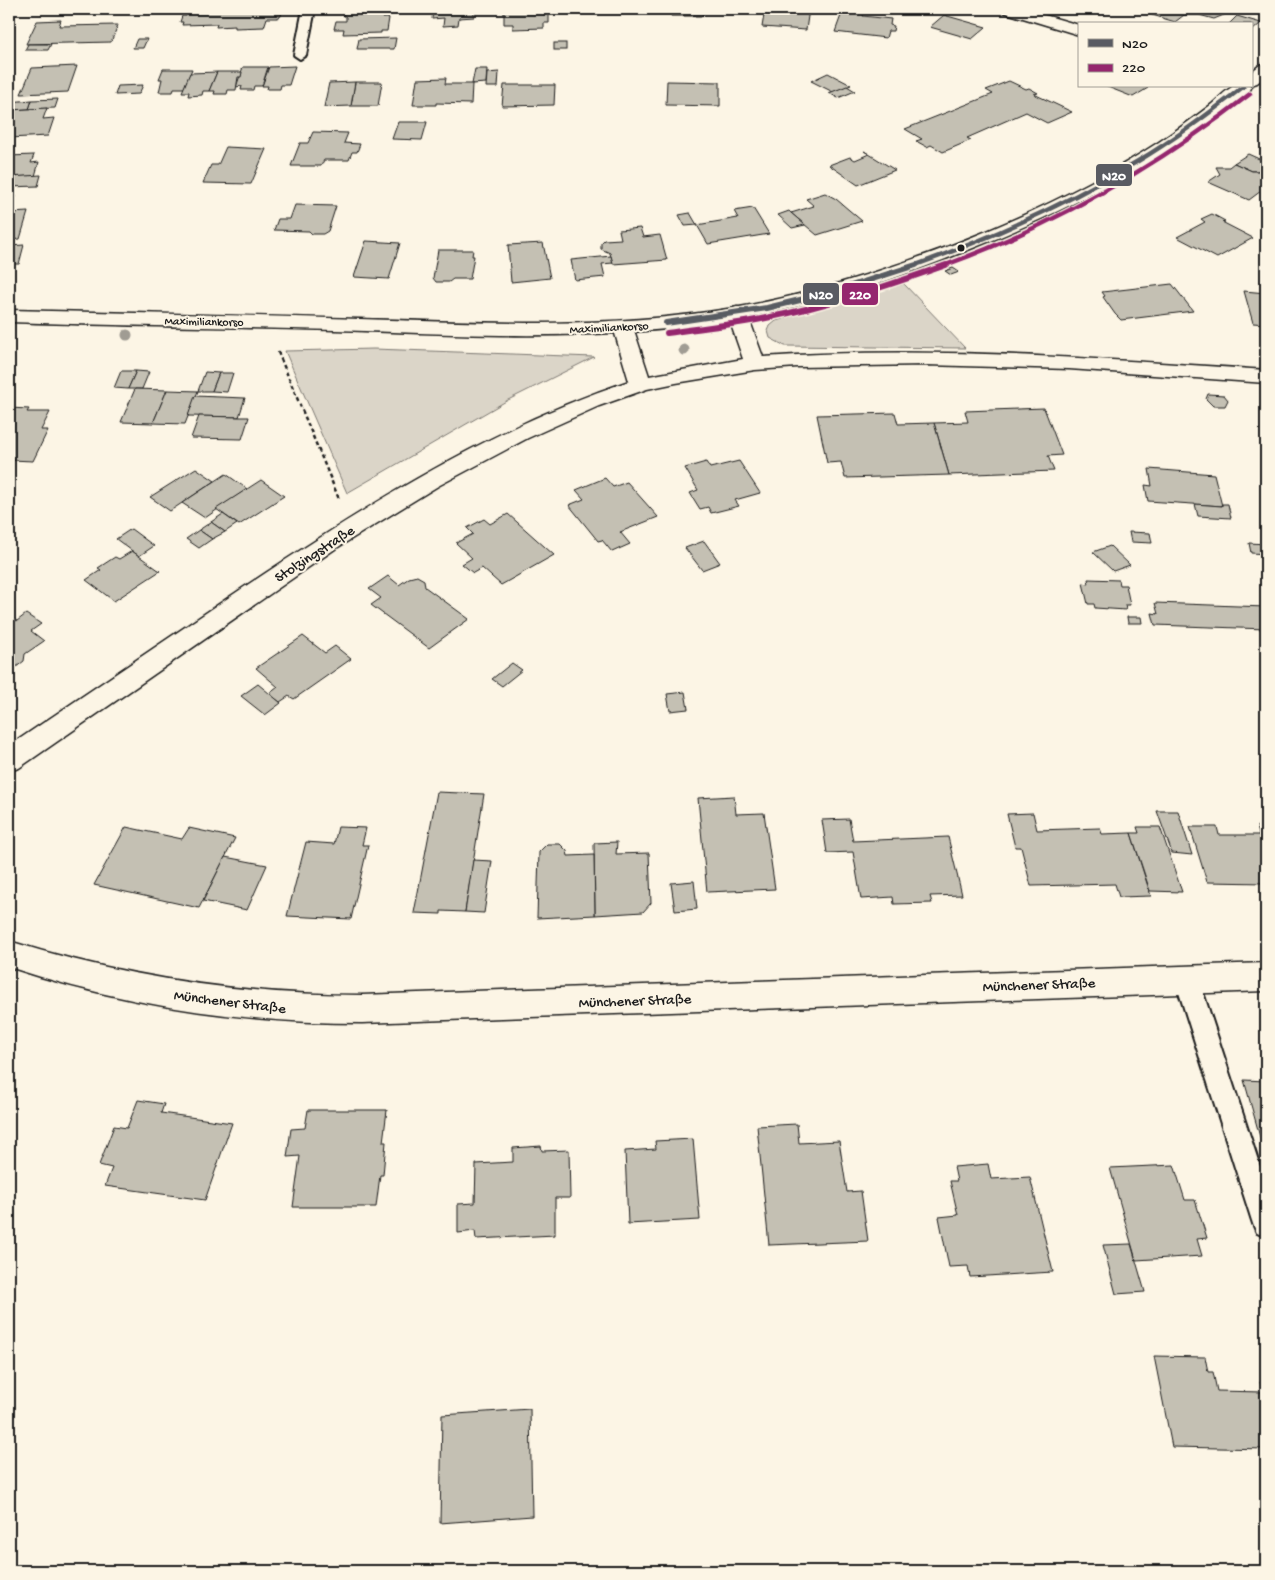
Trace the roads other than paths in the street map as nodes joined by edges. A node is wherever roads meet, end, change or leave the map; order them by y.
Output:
1 (309, 9) edge
2 (1008, 9) edge
3 (1078, 30) edge
4 (300, 55) dead end
5 (1266, 68) edge
6 (1252, 79) edge
7 (1241, 88) edge
8 (737, 313) junction
9 (9, 316) edge
10 (623, 327) junction
11 (755, 364) junction
12 (1266, 377) edge
13 (641, 384) junction
14 (9, 760) edge
15 (9, 954) edge
16 (1266, 978) edge
17 (1188, 980) junction
18 (1266, 1224) edge

1 - 4 lane
2 - 3 street
5 - 6 street
7 - 8 street, Maximiliankorso
8 - 10 street, Maximiliankorso
8 - 11 street
9 - 10 street, Maximiliankorso
10 - 13 street
11 - 12 street, Stolzingstraße
11 - 13 street, Stolzingstraße
13 - 14 street, Stolzingstraße
15 - 17 street, Münchener Straße
16 - 17 street, Münchener Straße
17 - 18 lane

